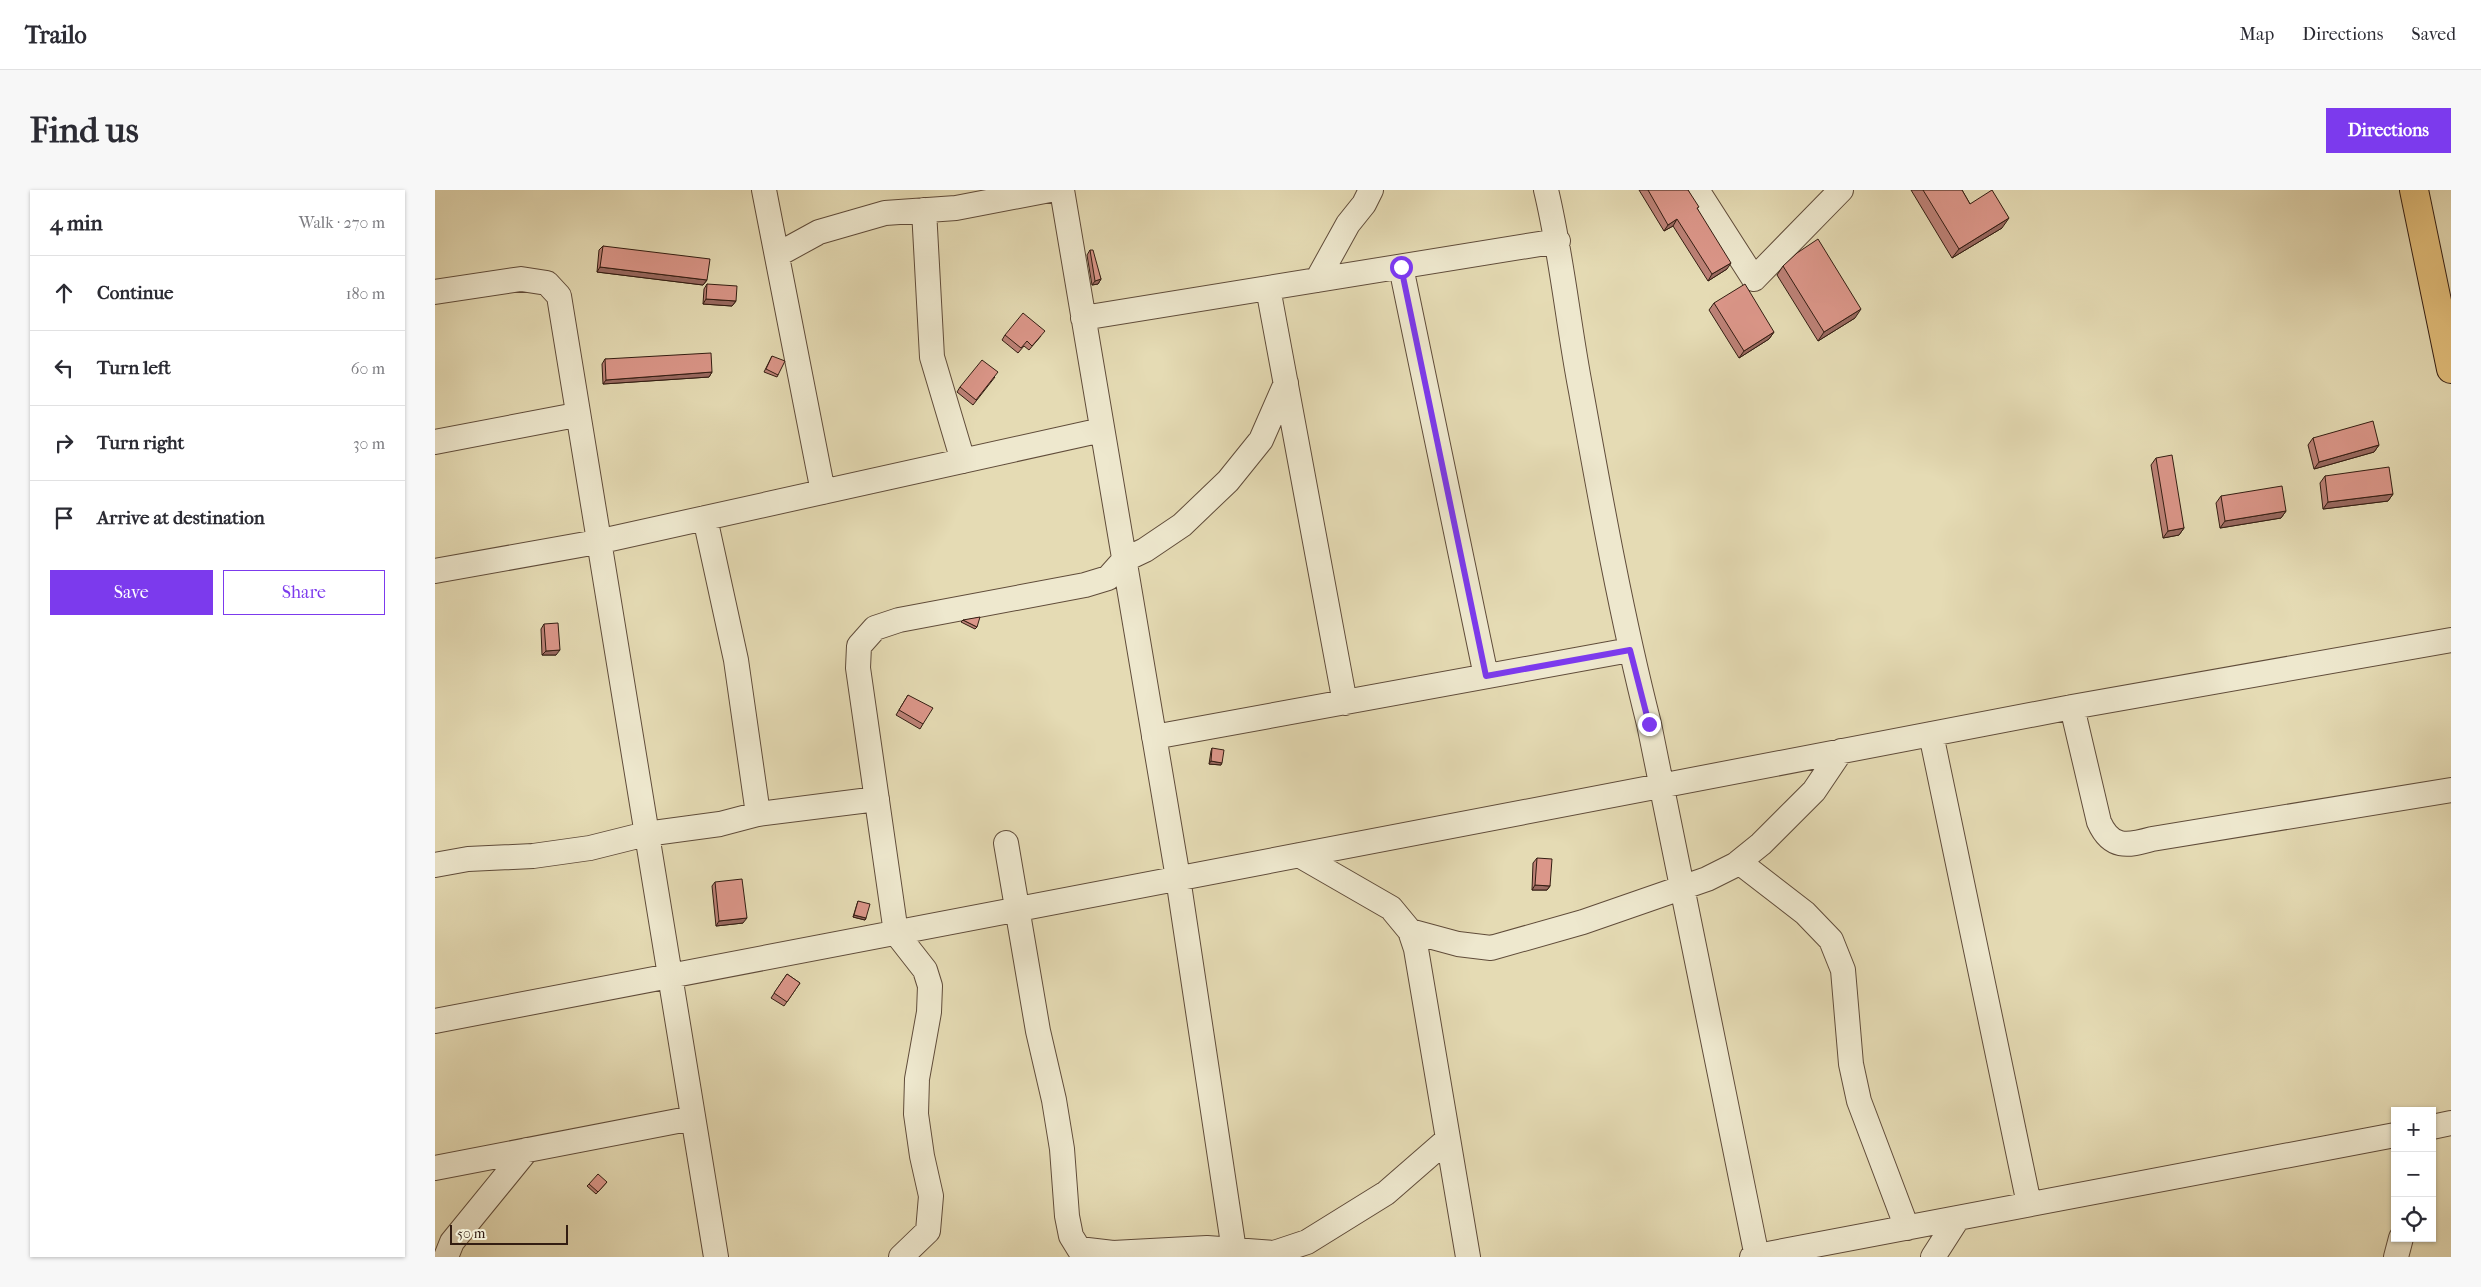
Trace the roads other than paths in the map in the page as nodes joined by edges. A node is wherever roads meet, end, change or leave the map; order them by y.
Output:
1 (764, 190) edge
2 (1050, 190) edge
3 (1062, 190) edge
4 (1371, 190) edge
5 (1546, 190) edge
6 (1697, 190) edge
7 (1841, 190) edge
8 (2414, 190) edge
9 (924, 210) junction
10 (1559, 241) junction
11 (777, 255) junction
12 (1401, 267) junction
13 (1317, 280) junction
14 (1269, 288) junction
15 (435, 292) edge
16 (1083, 318) junction
17 (2451, 369) edge
18 (1286, 383) junction
19 (577, 415) junction
20 (1102, 430) junction
21 (435, 442) edge
22 (963, 461) junction
23 (823, 492) junction
24 (705, 518) junction
25 (597, 542) junction
26 (1124, 560) junction
27 (435, 570) edge
28 (2451, 640) edge
29 (1630, 650) junction
30 (1486, 676) junction
31 (1345, 703) junction
32 (2072, 707) junction
33 (1931, 734) junction
34 (1155, 737) junction
35 (1841, 751) junction
36 (1661, 786) junction
37 (2451, 790) edge
38 (877, 799) junction
39 (758, 814) junction
40 (646, 834) junction
41 (1006, 843) dead end
42 (1299, 855) junction
43 (1739, 862) junction
44 (435, 864) edge
45 (1178, 878) junction
46 (1681, 887) junction
47 (1017, 909) junction
48 (1410, 931) junction
49 (896, 933) junction
50 (669, 976) junction
51 (435, 1021) edge
52 (693, 1118) junction
53 (2451, 1123) edge
54 (2436, 1126) edge
55 (2391, 1135) edge
56 (1448, 1139) junction
57 (527, 1150) junction
58 (435, 1168) edge
59 (2029, 1204) junction
60 (1958, 1218) junction
61 (1907, 1228) junction
62 (2400, 1242) edge
63 (1234, 1253) edge
64 (446, 1257) edge
65 (716, 1257) edge
66 (901, 1257) edge
67 (1468, 1257) edge
68 (1755, 1257) edge
69 (1933, 1257) edge
70 (2396, 1257) edge

1 - 11 street
2 - 9 street
3 - 16 street
4 - 13 street
5 - 10 street
6 - 7 street
8 - 17 highway
9 - 11 street
9 - 22 street
10 - 12 street
10 - 29 street
11 - 23 street
12 - 13 street
12 - 30 street
13 - 14 street
14 - 16 street
14 - 18 street
15 - 19 street
16 - 20 street
18 - 26 street
18 - 31 street
19 - 21 street
19 - 25 street
20 - 22 street
20 - 26 street
22 - 23 street
23 - 24 street
24 - 25 street
24 - 39 street
25 - 27 street
25 - 40 street
26 - 34 street
26 - 38 street
28 - 32 street
29 - 30 street
29 - 36 street
30 - 31 street
31 - 34 street
32 - 33 street
32 - 37 street
33 - 35 street
33 - 59 street
34 - 45 street
35 - 36 street
35 - 43 street
36 - 42 street
36 - 46 street
38 - 39 street
38 - 49 street
39 - 40 street
40 - 44 street
40 - 50 street
41 - 47 street
42 - 45 street
42 - 48 street
43 - 46 street
43 - 61 street
45 - 47 street
45 - 63 street
46 - 48 street
46 - 68 street
47 - 49 street
47 - 63 street
48 - 56 street
49 - 50 street
49 - 66 street
50 - 51 street
50 - 52 street
52 - 57 street
52 - 65 street
53 - 54 street
55 - 59 street
56 - 63 street
56 - 67 street
57 - 58 street
57 - 64 street
59 - 60 street
60 - 61 street
60 - 69 street
61 - 68 street
62 - 70 street

